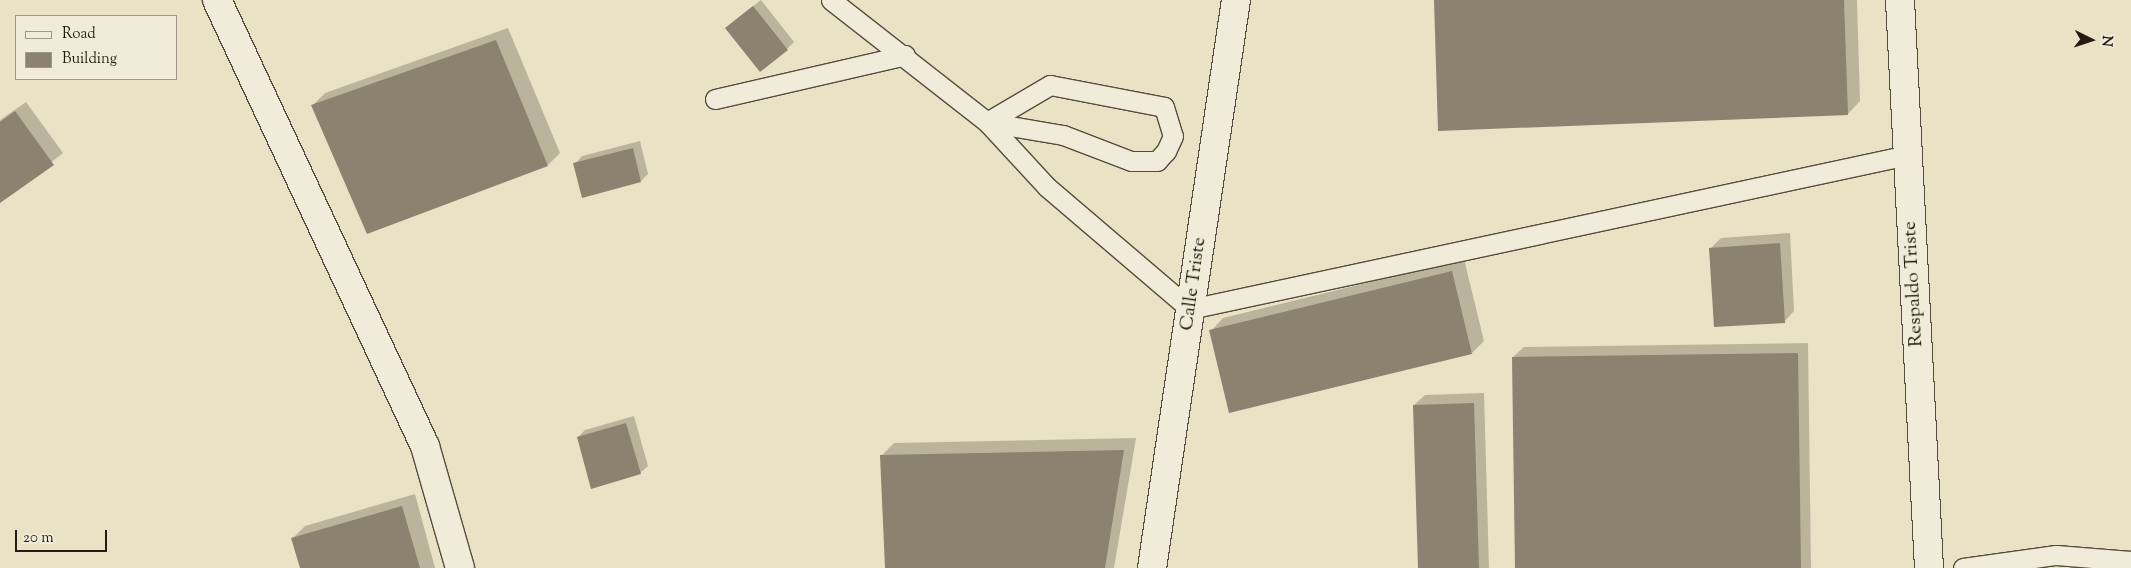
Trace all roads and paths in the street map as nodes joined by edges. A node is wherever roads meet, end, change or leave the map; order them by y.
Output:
1 (217, 0) edge
2 (831, 0) edge
3 (1236, 0) edge
4 (1900, 0) edge
5 (905, 55) junction
6 (715, 99) dead end
7 (987, 122) junction
8 (1908, 155) junction
9 (1190, 309) junction
10 (2131, 561) edge
11 (460, 568) edge
12 (1152, 568) edge
13 (1928, 568) edge
14 (1963, 568) edge

1 - 11 street
2 - 5 lane
3 - 9 street, Calle Triste
4 - 8 street, Respaldo Triste
5 - 6 lane
5 - 7 lane
7 - 7 lane
7 - 9 lane
8 - 9 lane
8 - 13 street, Respaldo Triste
9 - 12 street, Calle Triste
10 - 14 lane

